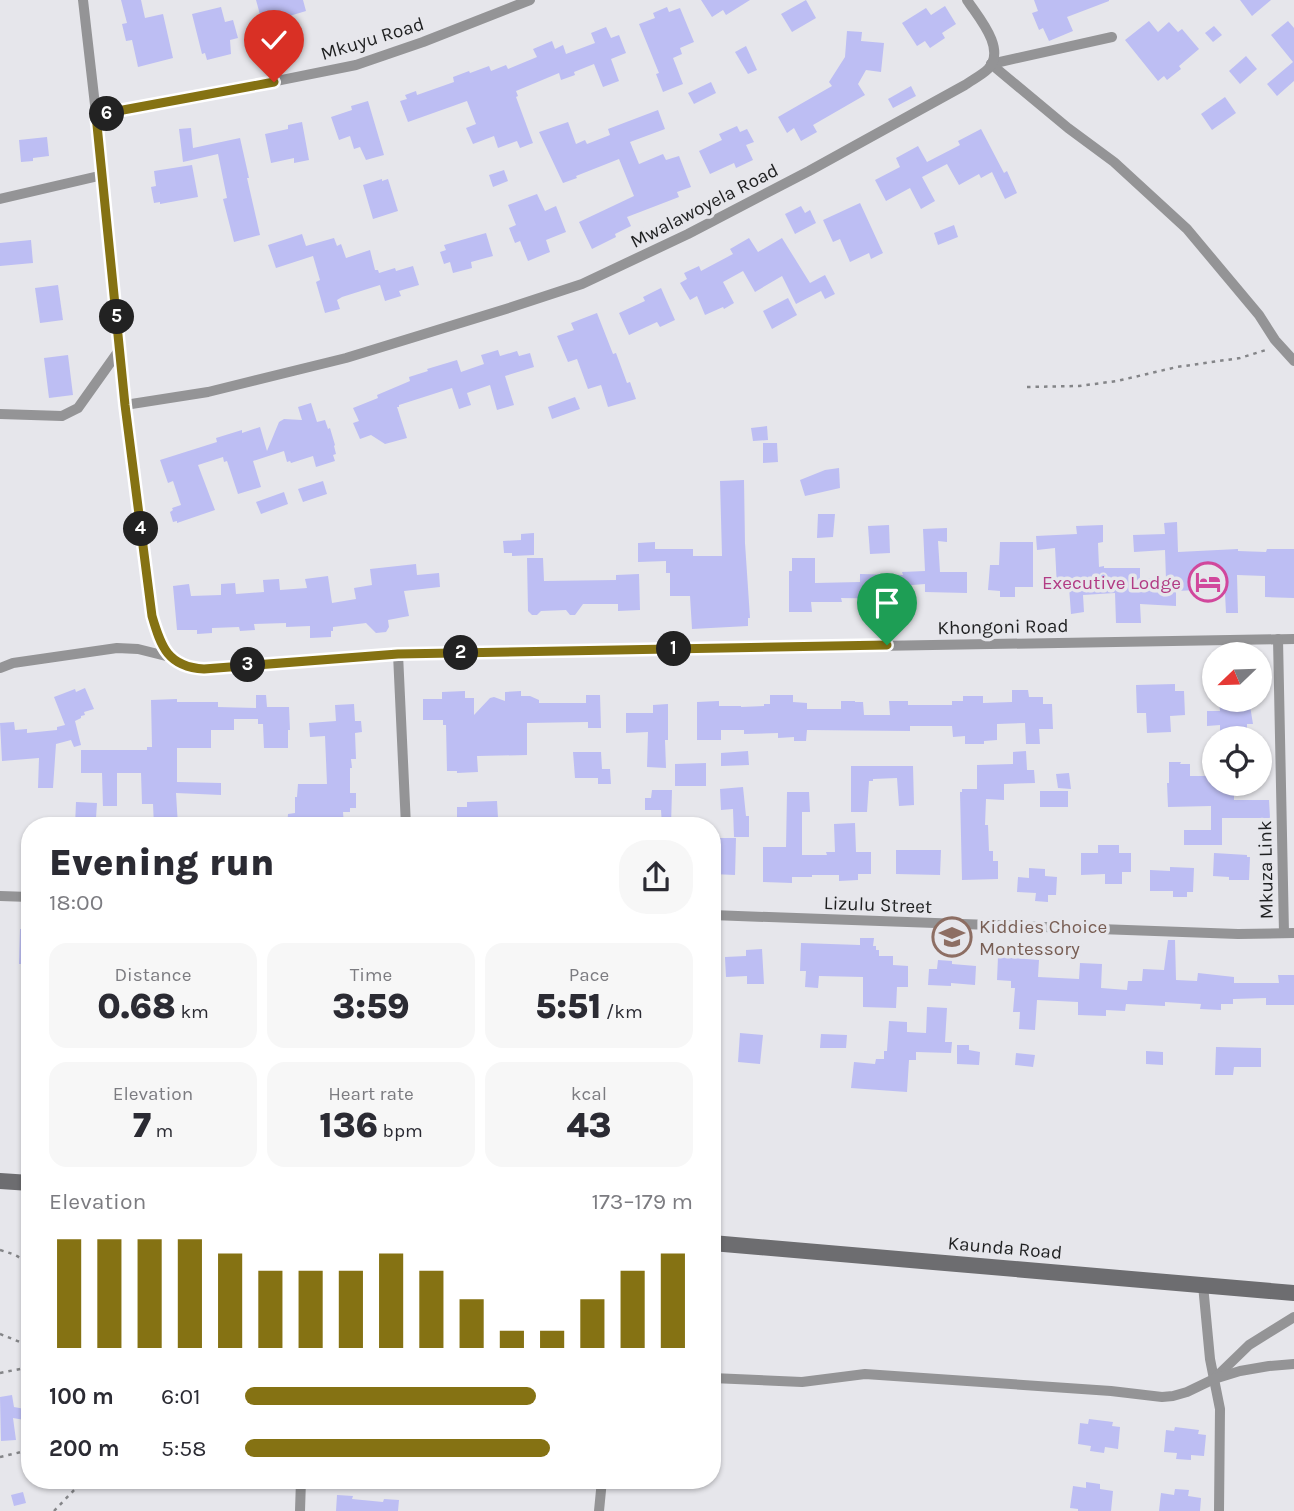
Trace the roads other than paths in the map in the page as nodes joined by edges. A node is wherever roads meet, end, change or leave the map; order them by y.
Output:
1 (83, 0) edge
2 (530, 0) edge
3 (967, 0) edge
4 (1112, 37) dead end
5 (991, 64) junction
6 (96, 115) junction
7 (103, 175) junction
8 (0, 199) edge
9 (120, 349) junction
10 (1294, 360) edge
11 (125, 405) junction
12 (0, 414) edge
13 (1279, 639) junction
14 (1294, 639) edge
15 (398, 654) junction
16 (170, 657) junction
17 (0, 668) edge
18 (406, 817) edge
19 (0, 896) edge
20 (21, 897) edge
21 (721, 915) edge
22 (1289, 933) edge
23 (0, 1181) edge
24 (21, 1182) edge
25 (721, 1244) edge
26 (1203, 1285) junction
27 (1294, 1293) edge
28 (1294, 1317) edge
29 (1294, 1364) edge
30 (721, 1378) edge
31 (1214, 1379) junction
32 (301, 1489) edge
33 (601, 1489) edge
34 (300, 1511) edge
35 (599, 1511) edge
36 (1219, 1511) edge

1 - 6 street
2 - 6 street, Mkuyu Road
3 - 5 street
4 - 5 street
5 - 10 street
5 - 11 street, Mwalawoyela Road
6 - 7 street
7 - 8 street
7 - 9 street
9 - 11 street
9 - 12 street
11 - 16 street
13 - 14 street, Khongoni Road
13 - 15 street, Khongoni Road
13 - 22 street, Mkuza Link
15 - 16 street, Khongoni Road
15 - 18 street
16 - 17 street, Khongoni Road
19 - 20 street
21 - 22 street, Lizulu Street
23 - 24 main road
25 - 26 main road, Kaunda Road
26 - 27 main road, Kaunda Road
26 - 31 street
28 - 31 street
29 - 31 street
30 - 31 street
31 - 36 street
32 - 34 street
33 - 35 street

